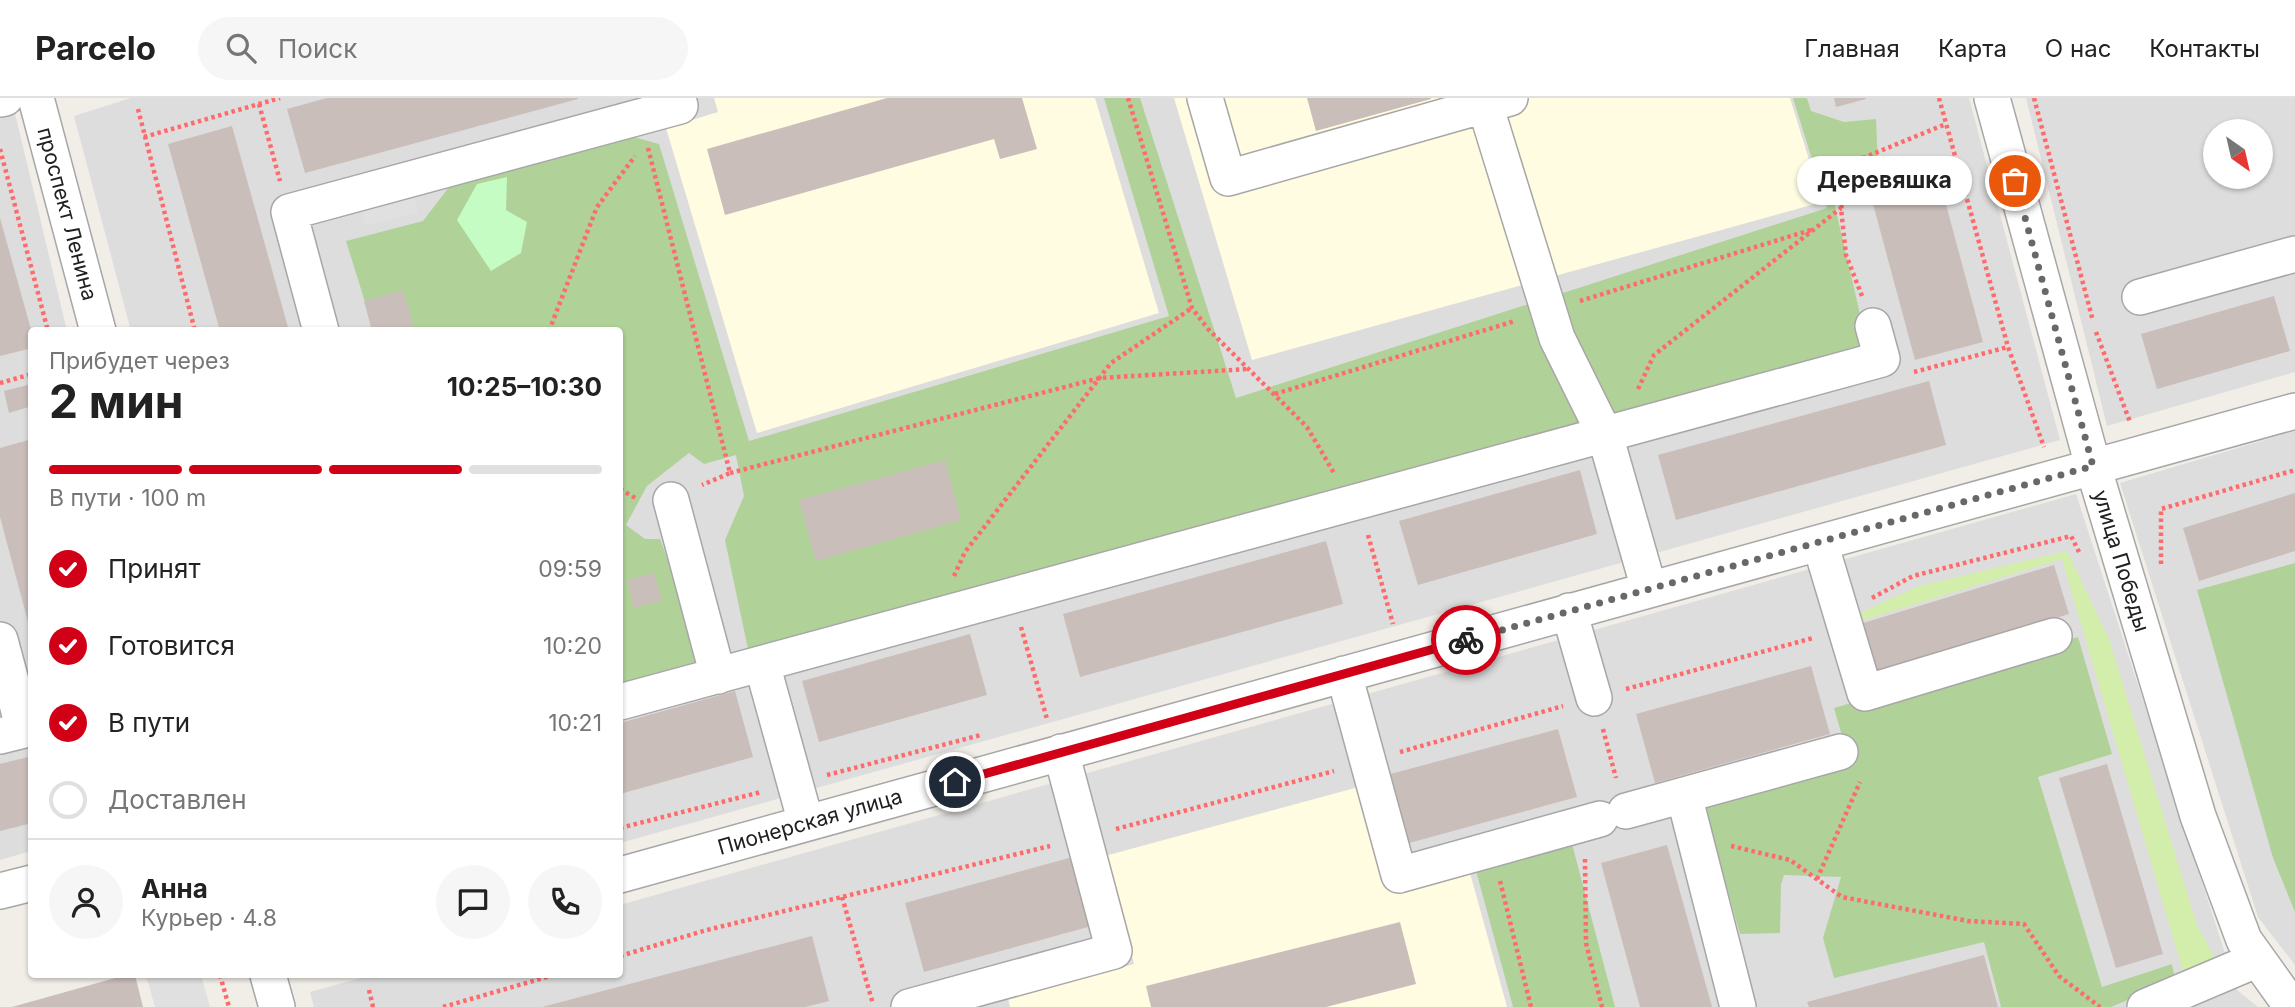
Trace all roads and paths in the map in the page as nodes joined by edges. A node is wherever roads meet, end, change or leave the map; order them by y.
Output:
1 (5, 98) edge
2 (36, 98) edge
3 (280, 98) edge
4 (678, 98) edge
5 (1128, 98) edge
6 (1205, 98) edge
7 (1939, 98) edge
8 (1992, 98) edge
9 (2034, 98) edge
10 (0, 99) edge
11 (1497, 102) edge
12 (259, 104) junction
13 (138, 109) dead end
14 (1946, 124) junction
15 (144, 137) junction
16 (0, 149) edge
17 (2, 170) edge
18 (1841, 208) junction
19 (289, 212) junction
20 (2295, 254) edge
21 (2140, 297) dead end
22 (1192, 308) junction
23 (1874, 326) joint
24 (47, 327) edge
25 (97, 327) edge
26 (194, 327) edge
27 (320, 327) edge
28 (551, 327) edge
29 (2008, 347) junction
30 (1882, 359) junction
31 (1249, 369) junction
32 (28, 375) edge
33 (1100, 378) junction
34 (0, 383) edge
35 (2295, 411) edge
36 (2133, 432) dead end
37 (1611, 433) junction
38 (2047, 457) dead end
39 (2093, 466) junction
40 (2295, 470) edge
41 (730, 473) junction
42 (671, 500) joint
43 (1358, 502) junction
44 (2161, 509) dead end
45 (1820, 542) junction
46 (1649, 589) junction
47 (1013, 596) junction
48 (1569, 611) junction
49 (934, 617) junction
50 (1393, 625) dead end
51 (2054, 636) dead end
52 (0, 640) edge
53 (762, 664) junction
54 (1344, 674) junction
55 (718, 676) junction
56 (1594, 698) joint
57 (623, 701) edge
58 (1047, 719) dead end
59 (0, 736) edge
60 (1061, 752) junction
61 (1840, 752) dead end
62 (1684, 795) junction
63 (1613, 815) junction
64 (806, 823) junction
65 (1695, 837) junction
66 (1479, 852) junction
67 (623, 874) edge
68 (28, 884) edge
69 (0, 891) edge
70 (842, 897) dead end
71 (2256, 960) junction
72 (221, 978) edge
73 (269, 978) edge
74 (544, 978) edge
75 (369, 990) dead end
76 (229, 1007) edge
77 (277, 1007) edge
78 (373, 1007) edge
79 (443, 1007) edge
80 (874, 1007) edge
81 (909, 1007) edge
82 (1531, 1007) edge
83 (1602, 1007) edge
84 (1738, 1007) edge
85 (2100, 1007) edge
86 (2144, 1007) edge
87 (2292, 1007) edge

1 - 10 street
2 - 25 street, проспект Ленина
3 - 12 path
4 - 19 street
5 - 22 path
6 - 11 street
7 - 14 path
8 - 39 street, улица Победы
9 - 36 path
11 - 37 street
12 - 15 path
12 - 19 path
13 - 15 path
14 - 18 path
14 - 29 path
15 - 26 path
16 - 17 path
17 - 24 path
18 - 23 path
18 - 37 path
19 - 27 street
20 - 21 street
22 - 31 path
22 - 33 path
23 - 30 street
28 - 41 path
29 - 30 path
29 - 38 path
30 - 37 street
31 - 33 path
31 - 43 path
32 - 34 path
33 - 41 path
33 - 49 path
35 - 39 street, Пионерская улица
37 - 43 street
37 - 46 street
39 - 45 street, Пионерская улица
39 - 71 street, улица Победы
40 - 44 path
41 - 42 path
42 - 55 street
43 - 47 street
43 - 50 path
45 - 46 street, Пионерская улица
45 - 51 street
46 - 48 street, Пионерская улица
47 - 49 street
47 - 58 path
48 - 54 street, Пионерская улица
48 - 56 street
49 - 53 street
52 - 59 street
53 - 55 street
53 - 64 street
54 - 60 street, Пионерская улица
54 - 66 street
55 - 57 street
56 - 63 path
60 - 64 street, Пионерская улица
60 - 81 street
61 - 62 street
62 - 63 street
62 - 65 street
63 - 66 street
63 - 83 path
64 - 67 street, Пионерская улица
65 - 84 street
65 - 85 path
66 - 82 path
68 - 69 street
70 - 80 path
71 - 86 street
71 - 87 street, улица Победы
72 - 76 path
73 - 77 street
74 - 79 path
75 - 78 path

